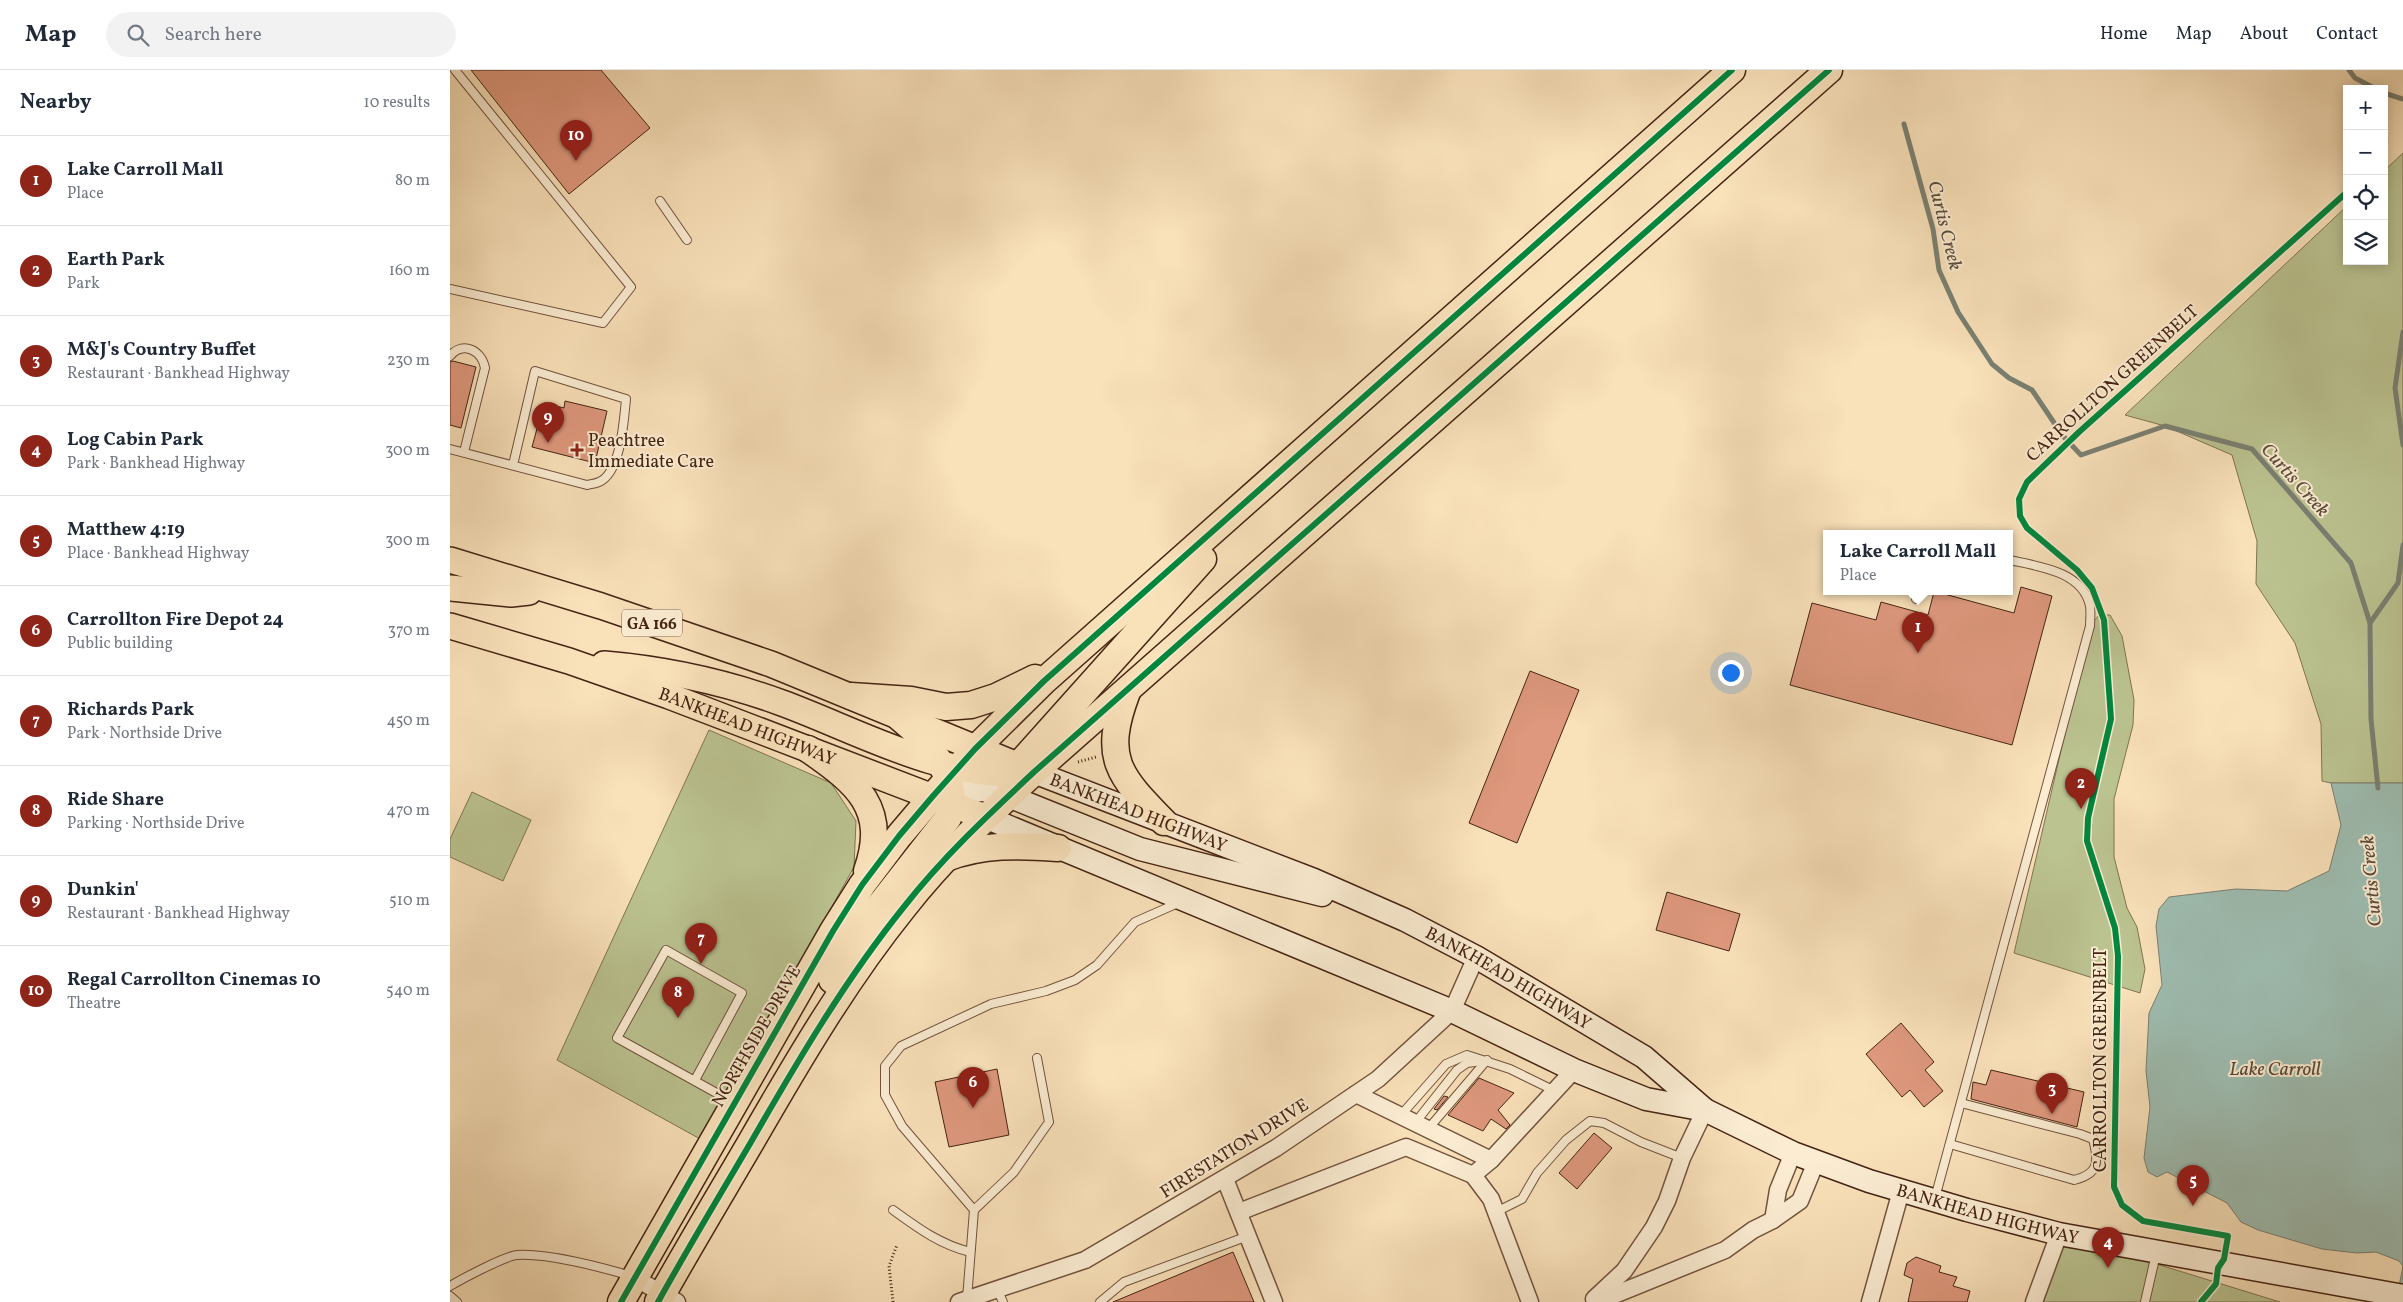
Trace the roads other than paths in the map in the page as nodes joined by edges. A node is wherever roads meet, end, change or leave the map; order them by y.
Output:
1 (456, 70) edge
2 (1732, 70) edge
3 (1829, 70) edge
4 (660, 201) dead end
5 (687, 240) dead end
6 (450, 289) edge
7 (450, 356) edge
8 (450, 449) edge
9 (1305, 449) junction
10 (464, 452) junction
11 (513, 465) junction
12 (450, 560) edge
13 (2013, 561) edge
14 (450, 588) edge
15 (551, 590) junction
16 (450, 626) edge
17 (569, 661) junction
18 (1062, 664) junction
19 (1127, 691) junction
20 (851, 696) junction
21 (900, 718) junction
22 (808, 749) junction
23 (950, 778) junction
24 (1013, 780) junction
25 (985, 817) junction
26 (1164, 822) junction
27 (1058, 848) junction
28 (945, 858) junction
29 (862, 885) junction
30 (1184, 900) junction
31 (1384, 910) junction
32 (1476, 956) junction
33 (1452, 1011) junction
34 (1037, 1058) dead end
35 (1487, 1060) junction
36 (1574, 1070) junction
37 (695, 1080) junction
38 (786, 1080) junction
39 (1555, 1091) junction
40 (1356, 1094) junction
41 (735, 1103) junction
42 (1961, 1103) junction
43 (1705, 1110) junction
44 (1415, 1122) junction
45 (1950, 1144) junction
46 (1793, 1153) junction
47 (1682, 1158) junction
48 (1491, 1160) junction
49 (1816, 1162) junction
50 (1473, 1175) junction
51 (1226, 1179) junction
52 (1901, 1190) junction
53 (1934, 1200) junction
54 (893, 1210) dead end
55 (974, 1210) junction
56 (1239, 1212) junction
57 (1496, 1212) junction
58 (1773, 1220) junction
59 (2059, 1234) junction
60 (1248, 1236) junction
61 (970, 1252) junction
62 (2156, 1252) junction
63 (635, 1278) junction
64 (450, 1286) edge
65 (2399, 1295) edge
66 (450, 1296) edge
67 (1000, 1296) edge
68 (666, 1299) edge
69 (963, 1301) edge
70 (457, 1302) edge
71 (621, 1302) edge
72 (1100, 1302) edge
73 (1274, 1302) edge
74 (1530, 1302) edge
75 (1591, 1302) edge
76 (1597, 1302) edge
77 (1870, 1302) edge
78 (2034, 1302) edge
79 (2145, 1302) edge

1 - 6 lane
2 - 9 highway, GA 166
3 - 19 highway
4 - 5 lane
7 - 10 lane
8 - 10 lane
9 - 18 highway, GA 166
9 - 24 highway
10 - 11 lane
11 - 11 lane
12 - 15 main road, BANKHEAD HIGHWAY / GA 166
13 - 42 lane
14 - 15 main road
15 - 20 main road, BANKHEAD HIGHWAY / GA 166
16 - 17 main road, BANKHEAD HIGHWAY
17 - 22 main road, BANKHEAD HIGHWAY
17 - 23 main road
18 - 20 highway, GA 166
18 - 23 highway, NORTHSIDE DRIVE
19 - 24 highway
19 - 26 highway
20 - 21 main road, BANKHEAD HIGHWAY
21 - 23 main road, BANKHEAD HIGHWAY
21 - 23 highway
22 - 23 main road, BANKHEAD HIGHWAY
22 - 29 highway
23 - 24 main road, BANKHEAD HIGHWAY
23 - 24 main road
23 - 25 main road, BANKHEAD HIGHWAY
23 - 29 highway, NORTHSIDE DRIVE
23 - 38 highway
24 - 25 highway
24 - 26 main road, BANKHEAD HIGHWAY
24 - 31 main road
25 - 27 main road, BANKHEAD HIGHWAY
25 - 28 highway
26 - 31 main road, BANKHEAD HIGHWAY
27 - 28 highway
27 - 30 main road, BANKHEAD HIGHWAY
28 - 38 highway
29 - 41 highway, NORTHSIDE DRIVE
30 - 33 main road, BANKHEAD HIGHWAY
30 - 55 lane
31 - 32 main road, BANKHEAD HIGHWAY
32 - 33 street, FIRESTATION DRIVE
32 - 43 main road, BANKHEAD HIGHWAY
33 - 36 main road, BANKHEAD HIGHWAY
33 - 40 street, FIRESTATION DRIVE
34 - 55 lane
35 - 39 lane
35 - 44 lane
35 - 44 lane
35 - 44 lane
36 - 39 street
36 - 43 main road, BANKHEAD HIGHWAY
37 - 37 lane
37 - 41 lane
38 - 68 highway
39 - 48 street
40 - 44 street
40 - 51 street, FIRESTATION DRIVE
41 - 63 highway, NORTHSIDE DRIVE
42 - 45 lane
42 - 45 lane
43 - 46 main road, BANKHEAD HIGHWAY
43 - 47 street
44 - 48 street
45 - 53 lane
46 - 49 main road, BANKHEAD HIGHWAY
46 - 58 street
47 - 57 lane
47 - 75 street
48 - 50 street
49 - 52 main road, BANKHEAD HIGHWAY
49 - 58 street
50 - 56 street
50 - 57 street
51 - 56 street
51 - 67 street, FIRESTATION DRIVE
52 - 53 main road, BANKHEAD HIGHWAY
52 - 77 street
53 - 59 main road, BANKHEAD HIGHWAY
54 - 61 lane
55 - 61 lane
56 - 60 street
57 - 74 street
58 - 76 street
59 - 62 main road, BANKHEAD HIGHWAY
59 - 78 street
60 - 72 lane
60 - 73 street
61 - 69 lane
62 - 65 main road, BANKHEAD HIGHWAY
62 - 79 lane
63 - 64 lane
63 - 68 street
63 - 71 highway, NORTHSIDE DRIVE
66 - 70 lane
67 - 69 street, FIRESTATION DRIVE

